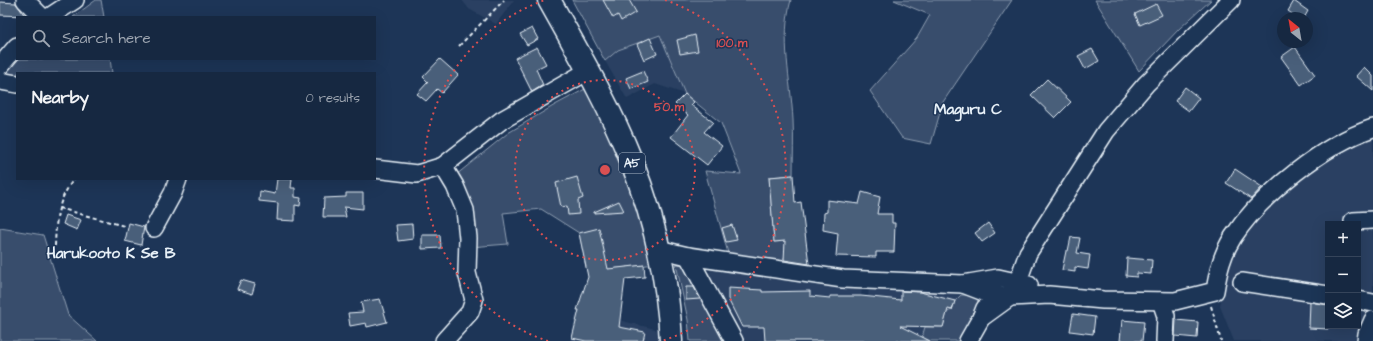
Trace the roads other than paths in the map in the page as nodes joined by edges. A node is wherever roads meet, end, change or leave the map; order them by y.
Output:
1 (25, 0) edge
2 (75, 0) edge
3 (549, 0) edge
4 (1231, 0) edge
5 (41, 16) edge
6 (51, 16) edge
7 (16, 47) edge
8 (0, 66) edge
9 (588, 71) junction
10 (0, 81) edge
11 (16, 84) edge
12 (1373, 128) edge
13 (443, 166) junction
14 (376, 169) edge
15 (178, 180) edge
16 (1373, 220) edge
17 (1353, 221) dead end
18 (154, 228) dead end
19 (658, 249) junction
20 (1028, 253) junction
21 (688, 256) junction
22 (998, 278) junction
23 (1018, 281) junction
24 (1242, 282) dead end
25 (963, 284) junction
26 (989, 294) junction
27 (1049, 294) junction
28 (1325, 295) edge
29 (1010, 297) junction
30 (1162, 301) junction
31 (1361, 301) edge
32 (1373, 303) edge
33 (981, 318) junction
34 (1373, 320) edge
35 (444, 341) edge
36 (671, 341) edge
37 (734, 341) edge
38 (968, 341) edge
39 (1165, 341) edge
40 (1366, 341) edge

1 - 5 street
2 - 6 street
3 - 9 highway, A5
4 - 20 street
7 - 8 street
9 - 13 street
9 - 19 highway, A5
10 - 11 street
12 - 30 street
13 - 14 street
13 - 35 street
15 - 18 street
16 - 17 street
19 - 21 street
19 - 36 highway, A5
20 - 22 street
20 - 23 street
21 - 25 street
21 - 37 street
22 - 23 street
22 - 25 street
22 - 26 street
23 - 27 street
23 - 29 street
24 - 28 street
25 - 26 street
26 - 29 street
26 - 33 street
27 - 29 street
27 - 30 street
29 - 33 street
30 - 39 street
31 - 32 street
33 - 38 street
34 - 40 street

